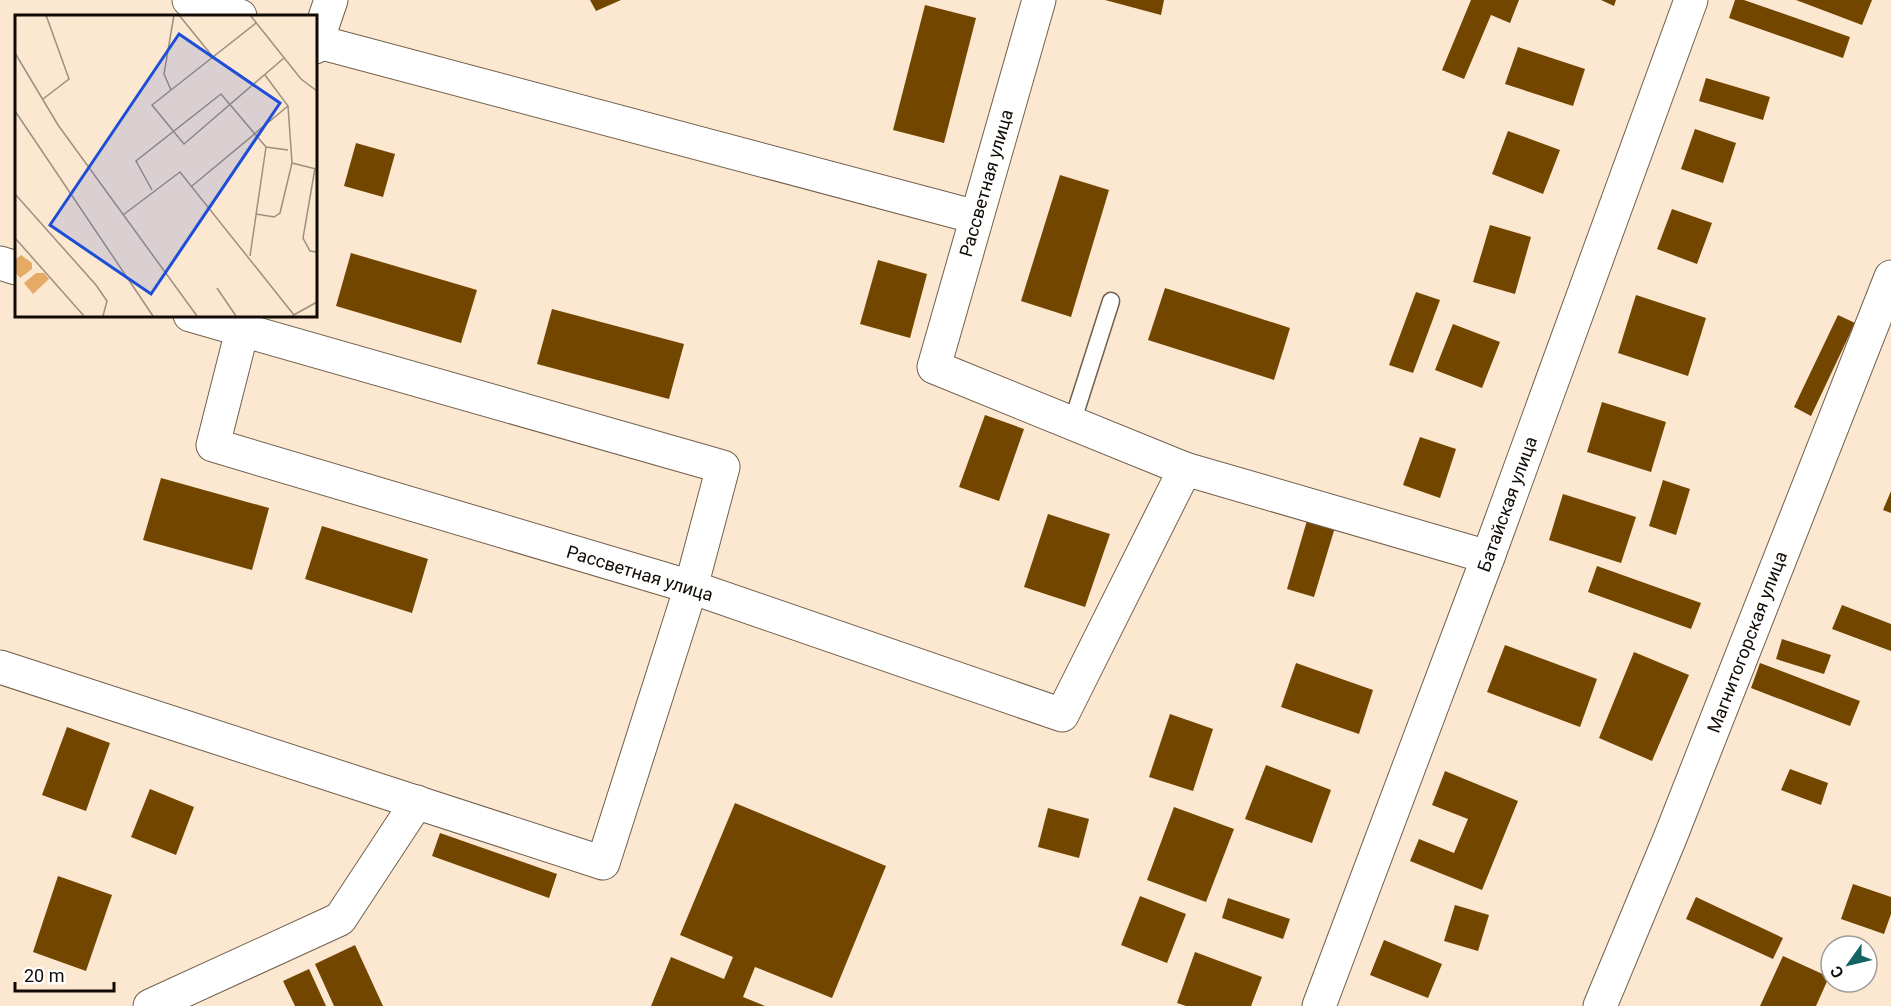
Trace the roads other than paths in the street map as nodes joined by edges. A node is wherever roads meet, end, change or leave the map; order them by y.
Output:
1 (189, 0) edge
2 (331, 0) edge
3 (1039, 0) edge
4 (1690, 0) edge
5 (237, 15) edge
6 (316, 43) edge
7 (976, 217) junction
8 (0, 263) edge
9 (15, 267) edge
10 (1891, 277) edge
11 (1111, 301) dead end
12 (198, 316) edge
13 (244, 322) edge
14 (1072, 423) junction
15 (1185, 469) junction
16 (1488, 557) junction
17 (691, 587) junction
18 (1, 670) edge
19 (417, 802) junction
20 (150, 1006) edge
21 (1319, 1006) edge
22 (1600, 1006) edge

1 - 5 street
2 - 6 street
3 - 7 street, Рассветная улица
4 - 16 street, Батайская улица
6 - 7 street
7 - 14 street, Рассветная улица
8 - 9 street
10 - 22 street, Магнитогорская улица
11 - 14 lane
12 - 13 street
13 - 17 street
13 - 17 street, Рассветная улица
14 - 15 street
15 - 16 street
15 - 17 street, Рассветная улица
16 - 21 street, Батайская улица
17 - 19 street
18 - 19 street
19 - 20 street

